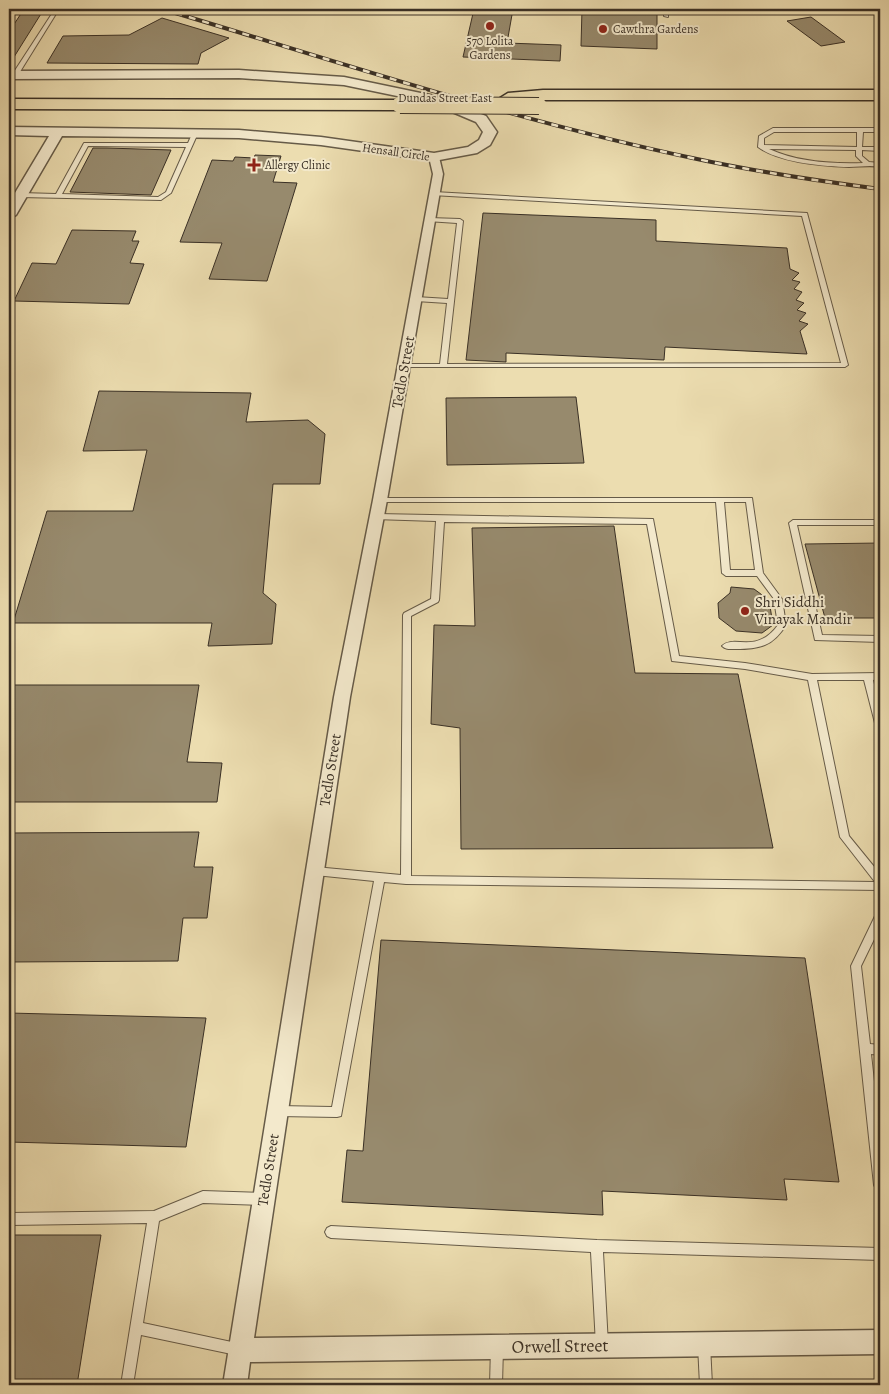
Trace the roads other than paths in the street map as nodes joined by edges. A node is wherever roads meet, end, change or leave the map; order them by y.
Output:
1 (57, 9) edge
2 (666, 9) edge
3 (666, 16) dead end
4 (12, 75) edge
5 (880, 94) edge
6 (9, 97) edge
7 (9, 104) edge
8 (880, 108) edge
9 (9, 130) edge
10 (860, 130) junction
11 (880, 130) edge
12 (58, 132) junction
13 (192, 139) junction
14 (762, 147) junction
15 (859, 147) junction
16 (880, 149) edge
17 (434, 157) junction
18 (866, 162) junction
19 (880, 165) edge
20 (434, 194) junction
21 (20, 195) junction
22 (58, 196) junction
23 (9, 215) edge
24 (430, 220) junction
25 (416, 299) junction
26 (451, 301) junction
27 (404, 366) junction
28 (443, 366) junction
29 (380, 500) junction
30 (720, 500) junction
31 (377, 517) junction
32 (440, 518) junction
33 (880, 522) edge
34 (759, 573) junction
35 (880, 639) edge
36 (726, 646) dead end
37 (880, 676) edge
38 (812, 677) junction
39 (868, 677) junction
40 (880, 727) edge
41 (314, 871) junction
42 (380, 877) junction
43 (406, 880) junction
44 (880, 881) edge
45 (880, 886) edge
46 (880, 917) edge
47 (865, 1049) junction
48 (880, 1050) edge
49 (278, 1111) junction
50 (879, 1158) edge
51 (880, 1185) edge
52 (264, 1199) junction
53 (154, 1217) junction
54 (9, 1219) edge
55 (331, 1232) dead end
56 (597, 1246) junction
57 (880, 1254) edge
58 (136, 1328) junction
59 (880, 1342) edge
60 (704, 1344) junction
61 (602, 1345) junction
62 (497, 1347) junction
63 (241, 1350) junction
64 (126, 1385) edge
65 (235, 1385) edge
66 (496, 1385) edge
67 (706, 1385) edge

1 - 4 lane
2 - 3 lane
4 - 17 street, Hensall Circle
5 - 6 main road, Dundas Street East
7 - 8 main road, Dundas Street East, bridge
9 - 12 street, Hensall Circle
10 - 11 lane
10 - 14 lane
10 - 15 lane
12 - 13 street, Hensall Circle
12 - 21 street
13 - 17 street, Hensall Circle
13 - 22 lane
13 - 22 lane
14 - 15 lane
14 - 18 lane
15 - 16 lane
15 - 18 lane
17 - 20 street, Tedlo Street
18 - 19 lane
20 - 24 street, Tedlo Street
20 - 28 lane
21 - 22 lane
21 - 23 street
24 - 25 street, Tedlo Street
24 - 26 lane
25 - 26 lane
25 - 27 street, Tedlo Street
26 - 28 lane
27 - 28 lane
27 - 29 street, Tedlo Street
29 - 30 lane
29 - 31 street, Tedlo Street
30 - 34 lane
30 - 34 lane
31 - 32 lane
31 - 41 street, Tedlo Street
32 - 38 lane
32 - 43 lane
33 - 35 lane
34 - 36 lane
37 - 39 lane
38 - 39 lane
38 - 44 lane
39 - 40 lane
41 - 42 lane
41 - 49 street, Tedlo Street
42 - 43 lane
42 - 49 lane
43 - 45 lane
46 - 47 lane
47 - 48 lane
47 - 50 lane
49 - 52 street, Tedlo Street
50 - 51 lane
52 - 53 lane
52 - 63 street, Tedlo Street
53 - 54 lane
53 - 58 lane
55 - 56 lane
56 - 57 lane
56 - 61 lane
58 - 63 lane
58 - 64 lane
59 - 60 street, Orwell Street
60 - 61 street, Orwell Street
60 - 67 lane
61 - 62 street, Orwell Street
62 - 63 street, Orwell Street
62 - 66 lane
63 - 65 street, Tedlo Street

